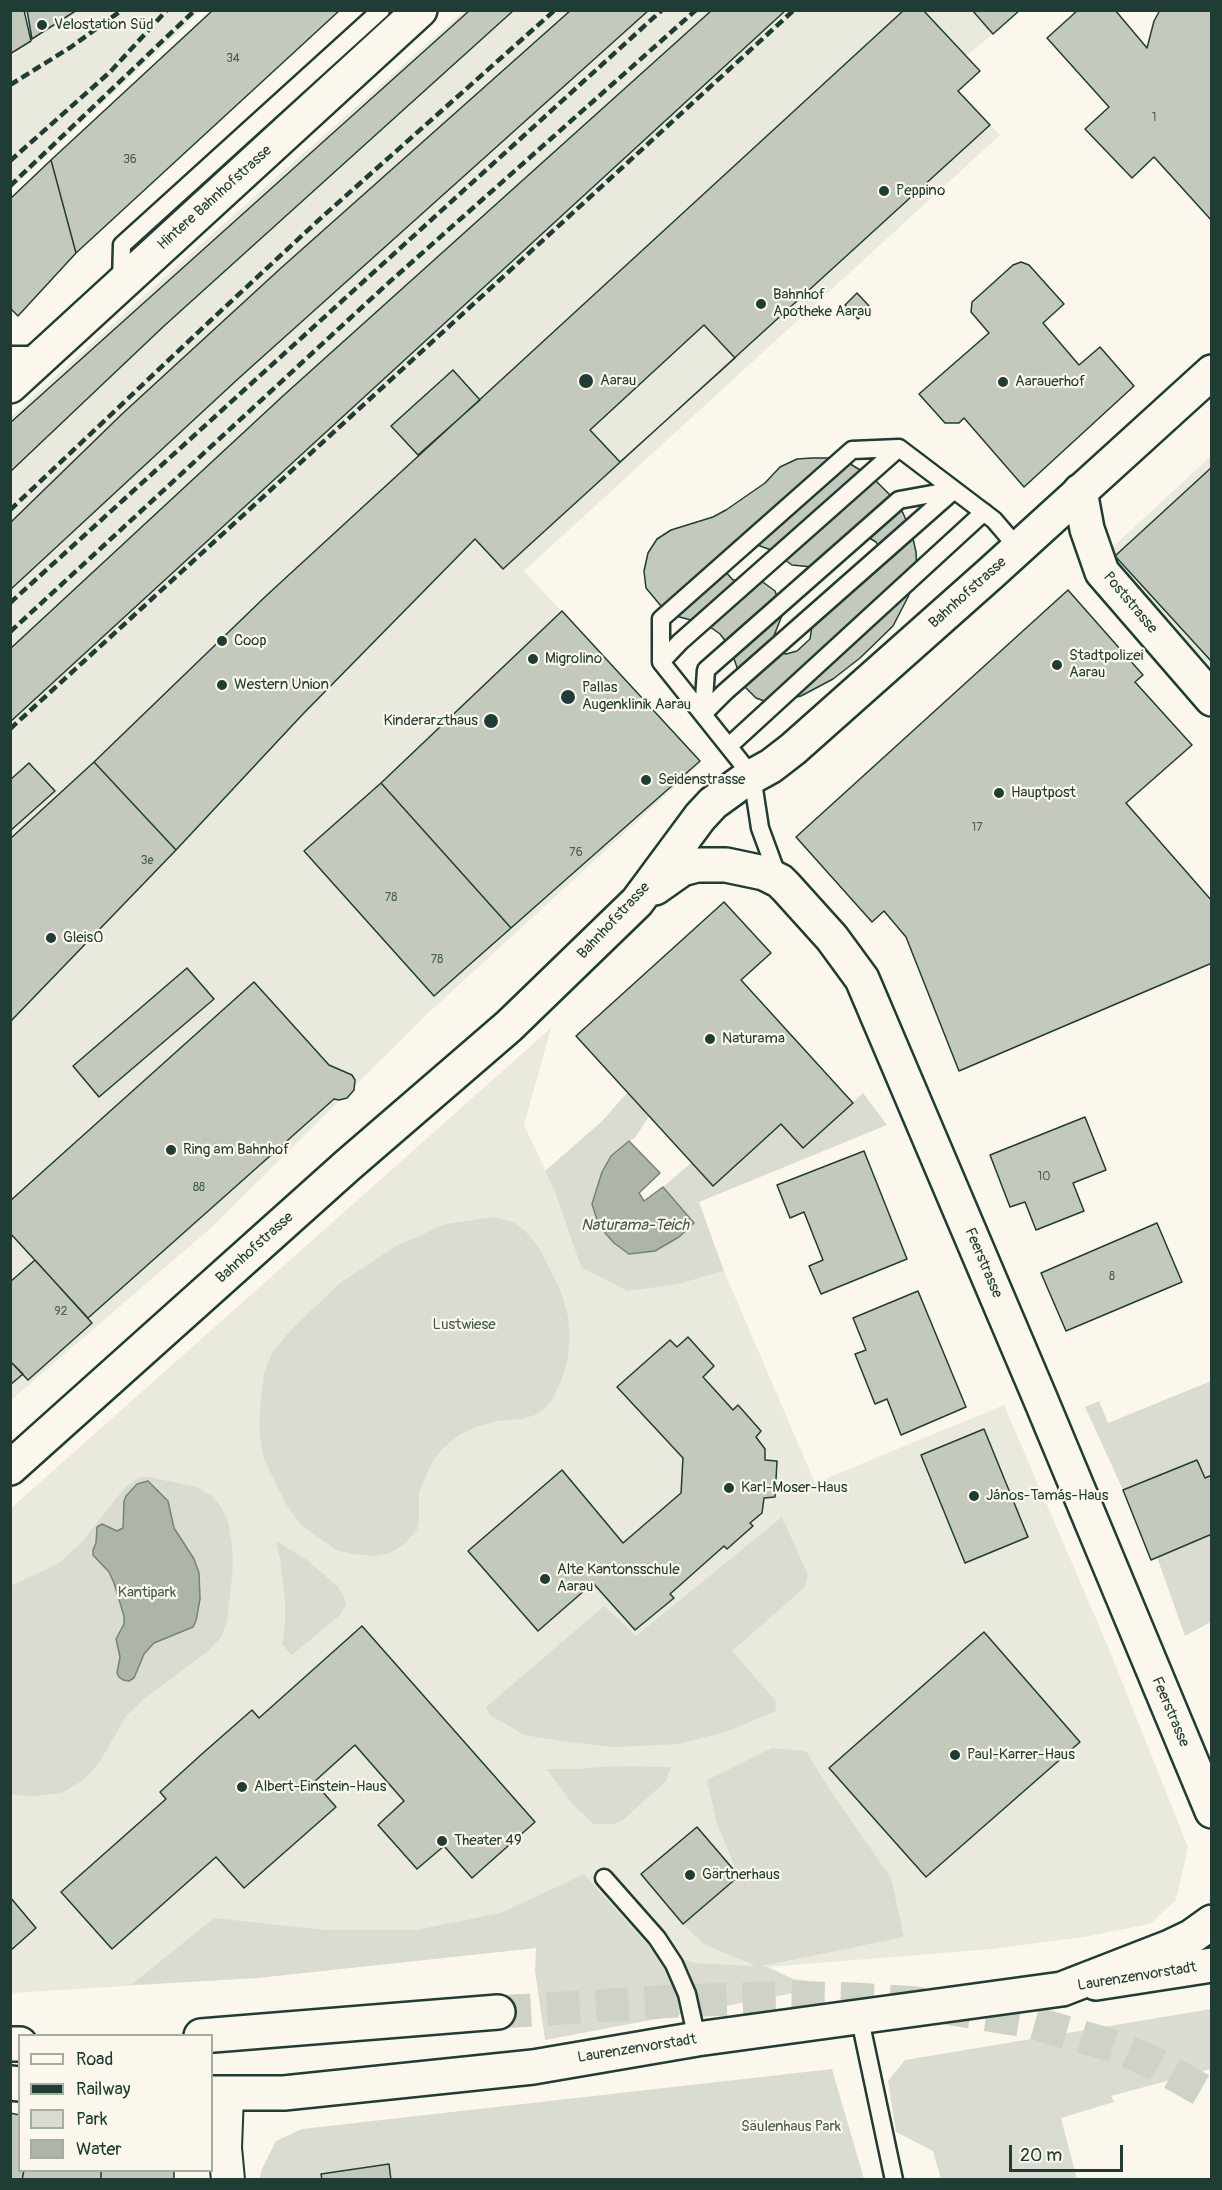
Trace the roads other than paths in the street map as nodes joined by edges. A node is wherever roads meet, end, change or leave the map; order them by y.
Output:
1 (381, 10) edge
2 (420, 10) edge
3 (121, 285) junction
4 (10, 355) edge
5 (45, 355) junction
6 (1212, 372) edge
7 (10, 386) edge
8 (899, 448) junction
9 (954, 490) junction
10 (1080, 491) junction
11 (984, 512) junction
12 (1018, 548) junction
13 (661, 662) junction
14 (1212, 699) edge
15 (703, 714) junction
16 (729, 746) junction
17 (752, 776) junction
18 (780, 881) junction
19 (637, 902) junction
20 (10, 1468) edge
21 (1212, 1812) edge
22 (604, 1878) dead end
23 (1212, 1922) edge
24 (1212, 1965) edge
25 (1062, 1989) junction
26 (498, 2012) tunnel mouth
27 (859, 2015) junction
28 (213, 2035) edge
29 (697, 2039) junction
30 (219, 2093) edge
31 (228, 2180) edge
32 (894, 2180) edge

1 - 3 lane
2 - 3 main road, Hintere Bahnhofstrasse
3 - 5 main road, Hintere Bahnhofstrasse
4 - 5 lane
5 - 7 main road, Hintere Bahnhofstrasse
6 - 10 main road, Bahnhofstrasse
8 - 9 lane
8 - 13 lane
8 - 13 lane
9 - 11 lane
9 - 15 lane
9 - 15 lane
10 - 12 main road, Bahnhofstrasse
10 - 14 main road, Poststrasse
11 - 12 lane
11 - 16 lane
12 - 17 main road, Bahnhofstrasse
13 - 15 lane
15 - 16 lane
16 - 17 lane
17 - 18 lane
17 - 19 main road, Bahnhofstrasse
18 - 19 main road, Feerstrasse
18 - 21 main road, Feerstrasse
19 - 20 main road, Bahnhofstrasse
22 - 29 lane
23 - 25 main road, Laurenzenvorstadt
24 - 25 main road, Laurenzenvorstadt
25 - 27 main road, Laurenzenvorstadt
26 - 28 main road
27 - 29 main road, Laurenzenvorstadt
27 - 32 lane
29 - 30 main road, Laurenzenvorstadt
30 - 31 street

